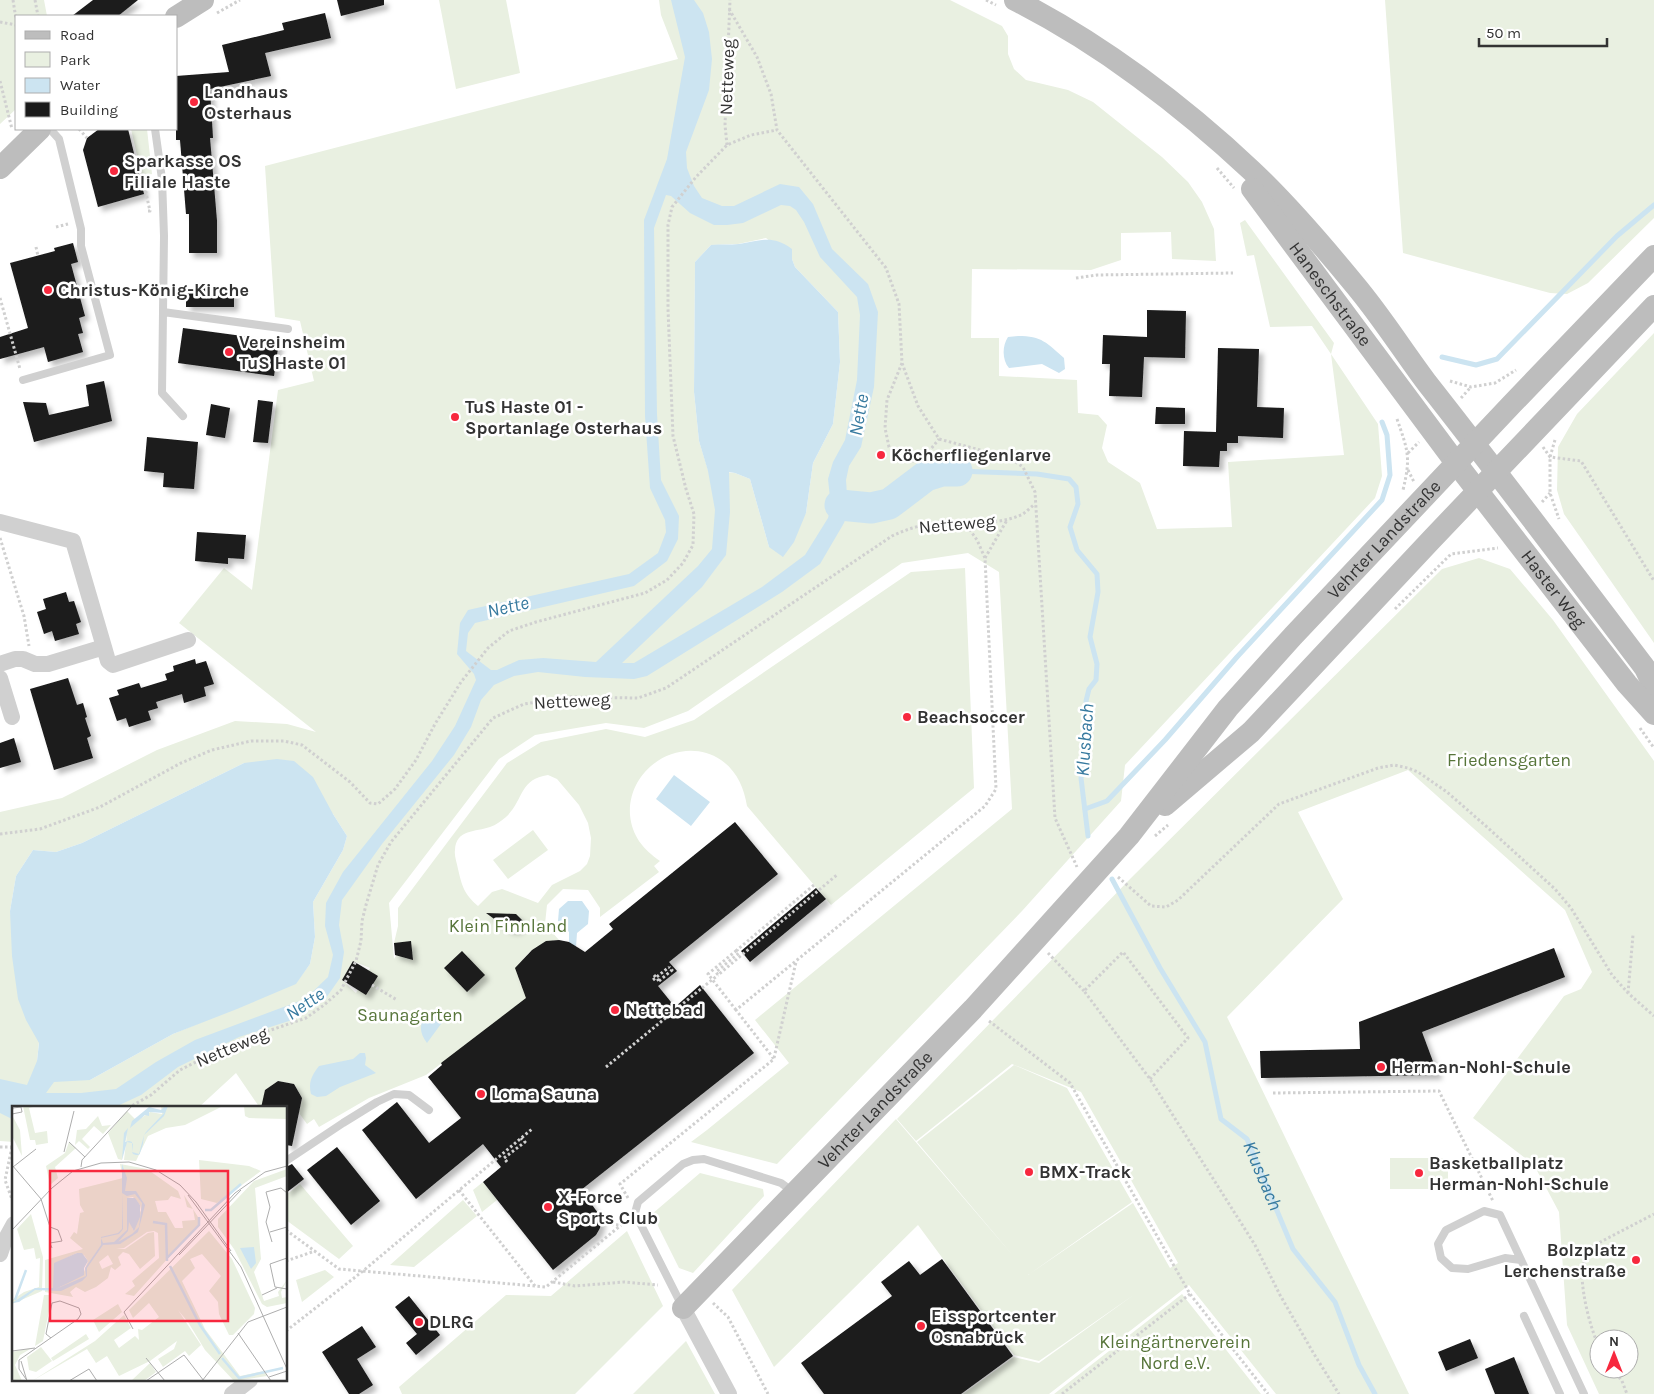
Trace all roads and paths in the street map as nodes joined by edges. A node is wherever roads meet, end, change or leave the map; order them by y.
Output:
1 (13, 0) edge
2 (35, 0) edge
3 (203, 0) edge
4 (730, 0) edge
5 (986, 0) edge
6 (1009, 4) edge
7 (730, 10) junction
8 (15, 15) edge
9 (38, 15) edge
10 (178, 17) edge
11 (0, 22) edge
12 (15, 26) edge
13 (0, 81) edge
14 (1203, 128) junction
15 (12, 130) dead end
16 (39, 130) edge
17 (51, 130) edge
18 (80, 130) edge
19 (155, 130) edge
20 (777, 130) junction
21 (87, 138) dead end
22 (727, 144) junction
23 (1214, 164) dead end
24 (0, 168) edge
25 (1239, 194) dead end
26 (36, 247) dead end
27 (38, 256) dead end
28 (1654, 256) edge
29 (1233, 273) dead end
30 (1076, 278) dead end
31 (0, 298) edge
32 (1654, 306) edge
33 (164, 312) junction
34 (288, 329) dead end
35 (902, 363) junction
36 (23, 380) joint
37 (1496, 382) dead end
38 (1471, 387) dead end
39 (1395, 412) dead end
40 (183, 416) dead end
41 (939, 439) junction
42 (1475, 444) junction
43 (1456, 463) junction
44 (1408, 470) dead end
45 (1496, 471) junction
46 (1478, 491) junction
47 (1550, 493) dead end
48 (1035, 504) junction
49 (1007, 520) junction
50 (0, 522) edge
51 (966, 524) junction
52 (0, 532) edge
53 (1497, 549) dead end
54 (1450, 554) dead end
55 (985, 558) junction
56 (1654, 582) edge
57 (188, 640) dead end
58 (104, 647) junction
59 (29, 662) junction
60 (0, 664) edge
61 (0, 678) edge
62 (1654, 687) edge
63 (1654, 714) edge
64 (12, 717) dead end
65 (0, 834) edge
66 (1129, 836) junction
67 (1113, 873) dead end
68 (838, 874) dead end
69 (1084, 884) junction
70 (814, 886) dead end
71 (1633, 935) dead end
72 (1035, 939) junction
73 (737, 950) junction
74 (796, 961) junction
75 (717, 974) junction
76 (656, 978) joint
77 (372, 985) dead end
78 (1084, 991) junction
79 (1628, 993) junction
80 (397, 1000) dead end
81 (973, 1009) junction
82 (736, 1010) junction
83 (1654, 1016) edge
84 (774, 1059) junction
85 (606, 1067) dead end
86 (1150, 1079) junction
87 (1273, 1093) dead end
88 (131, 1106) edge
89 (429, 1110) dead end
90 (532, 1129) dead end
91 (521, 1138) junction
92 (12, 1151) edge
93 (500, 1155) junction
94 (288, 1159) edge
95 (459, 1190) junction
96 (794, 1193) junction
97 (12, 1199) edge
98 (635, 1213) junction
99 (1654, 1214) edge
100 (1500, 1215) junction
101 (600, 1224) dead end
102 (620, 1226) junction
103 (12, 1228) edge
104 (288, 1231) edge
105 (315, 1251) junction
106 (0, 1254) edge
107 (288, 1260) edge
108 (1521, 1260) junction
109 (363, 1271) junction
110 (552, 1282) junction
111 (670, 1283) junction
112 (536, 1286) junction
113 (1190, 1294) junction
114 (712, 1302) dead end
115 (683, 1308) junction
116 (1524, 1316) dead end
117 (288, 1329) edge
118 (1592, 1329) edge
119 (1620, 1379) edge
120 (247, 1382) edge
121 (232, 1394) edge
122 (729, 1394) edge
123 (768, 1394) edge
124 (1062, 1394) edge
125 (1268, 1394) edge
126 (1339, 1394) edge
127 (1560, 1394) edge
128 (1584, 1394) edge
129 (1628, 1394) edge

1 - 8 path
2 - 9 path
3 - 10 main road
4 - 7 path, Netteweg
5 - 6 path
6 - 14 main road, Haneschstraße
7 - 20 path, Netteweg
7 - 22 path, Netteweg
11 - 12 path
13 - 15 path
14 - 42 main road, Haneschstraße
14 - 43 main road, Haneschstraße
16 - 24 main road
17 - 36 lane
18 - 21 path
19 - 33 lane
20 - 22 path, Netteweg
20 - 35 path, Netteweg
22 - 65 path, Netteweg
23 - 25 path
26 - 27 path
28 - 42 main road, Vehrter Landstraße
29 - 30 path
31 - 36 path
32 - 45 main road, Vehrter Landstraße
33 - 34 lane
33 - 40 lane
35 - 41 path, Netteweg
35 - 41 path, Netteweg
37 - 38 path
39 - 44 path
41 - 48 path
42 - 43 main road, Vehrter Landstraße
42 - 45 main road, Haster Weg
43 - 46 main road, Haster Weg
43 - 66 main road, Vehrter Landstraße
45 - 46 main road, Vehrter Landstraße
45 - 62 main road, Haster Weg
46 - 63 main road, Haster Weg
46 - 66 main road, Vehrter Landstraße
47 - 56 path
48 - 49 path, Netteweg
48 - 69 path
49 - 51 path, Netteweg
49 - 55 path
50 - 58 street
51 - 55 path
51 - 88 path, Netteweg
52 - 59 path
53 - 54 path
55 - 74 path
57 - 58 street
58 - 59 street
59 - 60 street
61 - 64 street
66 - 69 main road, Vehrter Landstraße
67 - 79 path
68 - 75 path
69 - 72 main road, Vehrter Landstraße
70 - 73 path
71 - 79 path
72 - 78 path
72 - 81 main road, Vehrter Landstraße
73 - 75 path
73 - 82 path
74 - 82 path
74 - 84 path
75 - 85 path, bridge
76 - 76 path
77 - 80 path
78 - 86 path
78 - 86 path
79 - 83 path
81 - 96 main road, Vehrter Landstraße
81 - 113 path
82 - 84 path
84 - 98 path
86 - 126 path
87 - 100 path
89 - 94 lane
90 - 91 path
91 - 93 path
91 - 93 path
92 - 97 path
93 - 95 path
95 - 109 path
95 - 112 path
96 - 98 lane
96 - 115 main road, Vehrter Landstraße
98 - 102 path
98 - 111 lane
99 - 118 path
100 - 108 lane
100 - 108 lane
101 - 102 path
102 - 110 path
103 - 106 street
104 - 105 path
105 - 107 path
105 - 109 path
108 - 128 lane
109 - 112 path
109 - 117 path
110 - 111 path
110 - 112 path
111 - 115 lane
113 - 124 path
113 - 125 path
114 - 123 path
115 - 122 street
116 - 127 lane
119 - 129 path
120 - 121 street

